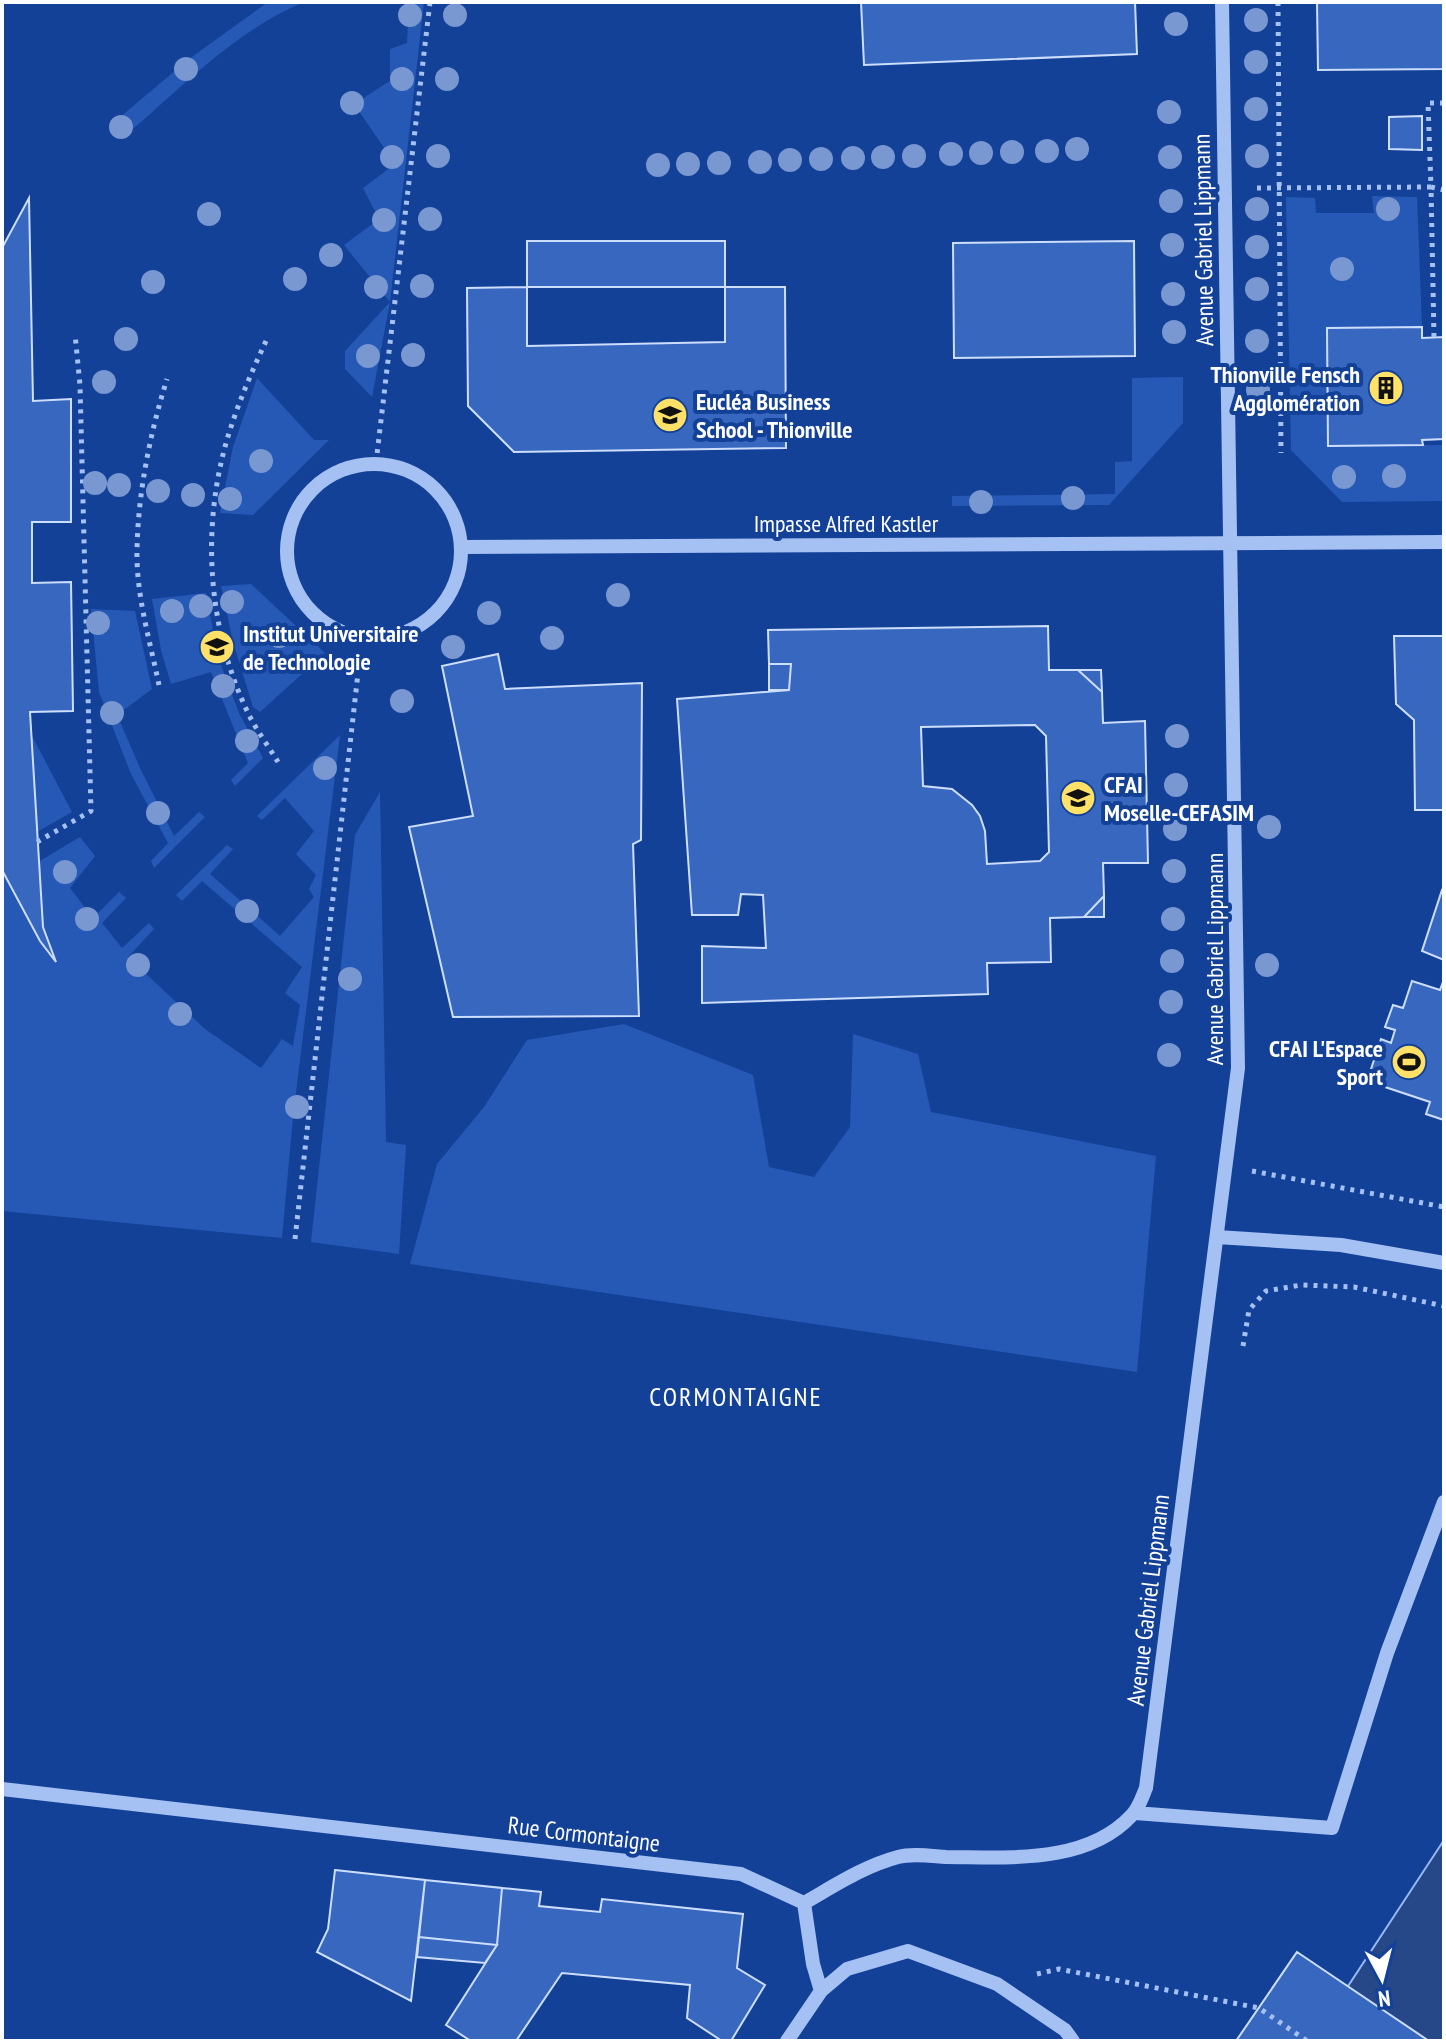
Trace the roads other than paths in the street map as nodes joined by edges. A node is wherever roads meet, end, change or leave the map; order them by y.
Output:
1 (1222, 2) edge
2 (1444, 542) edge
3 (1231, 543) junction
4 (462, 547) junction
5 (1217, 1237) junction
6 (1444, 1263) edge
7 (1444, 1502) edge
8 (2, 1789) edge
9 (1135, 1813) junction
10 (804, 1903) junction
11 (821, 1991) junction
12 (787, 2041) edge
13 (1073, 2041) edge

1 - 3 street, Avenue Gabriel Lippmann
2 - 3 street, Impasse Alfred Kastler
3 - 4 street, Impasse Alfred Kastler
3 - 5 street, Avenue Gabriel Lippmann
4 - 4 street
5 - 6 street
5 - 9 street, Avenue Gabriel Lippmann
7 - 9 street
8 - 10 street, Rue Cormontaigne
9 - 10 street
10 - 11 street
11 - 12 street
11 - 13 street

